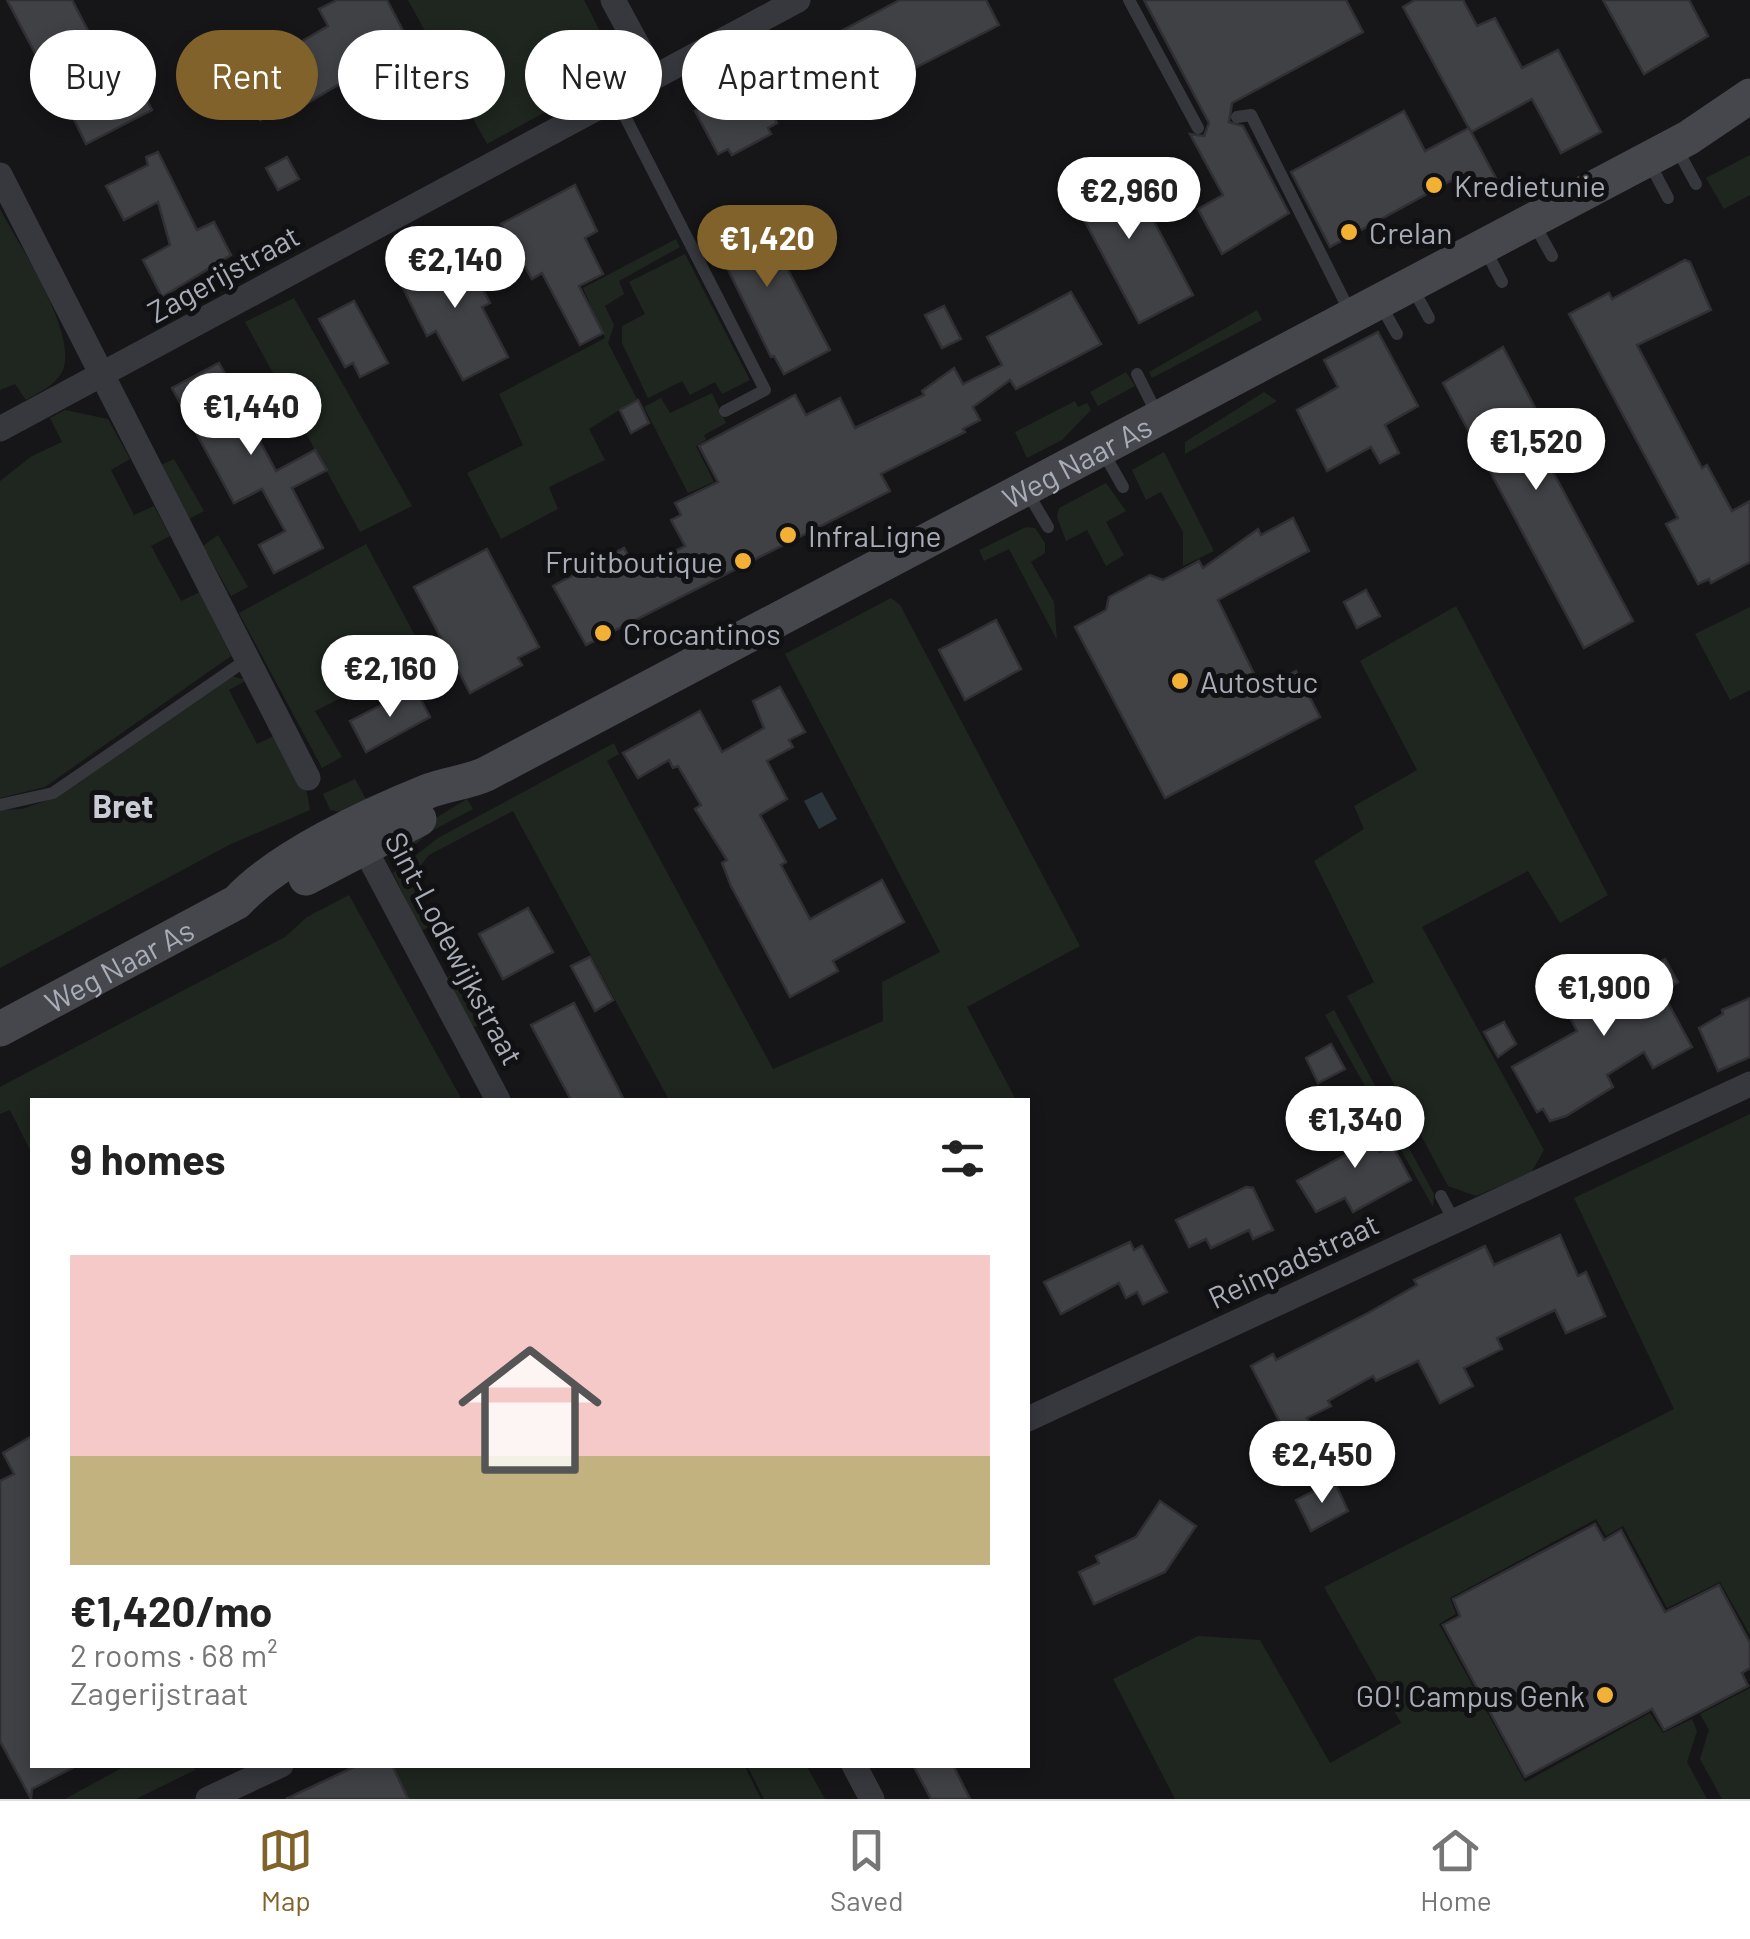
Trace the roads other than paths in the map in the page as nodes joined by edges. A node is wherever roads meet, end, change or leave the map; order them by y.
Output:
1 (612, 0) edge
2 (798, 0) edge
3 (1129, 0) edge
4 (629, 30) edge
5 (662, 72) edge
6 (1750, 96) edge
7 (1237, 117) dead end
8 (1750, 118) edge
9 (574, 120) edge
10 (628, 120) edge
11 (1198, 128) dead end
12 (1670, 147) junction
13 (0, 175) edge
14 (1696, 184) dead end
15 (1668, 198) dead end
16 (1531, 220) junction
17 (1482, 245) junction
18 (1552, 256) dead end
19 (1502, 282) dead end
20 (1410, 283) junction
21 (1365, 307) junction
22 (1430, 318) dead end
23 (1397, 334) dead end
24 (1137, 374) dead end
25 (102, 376) junction
26 (725, 410) dead end
27 (1158, 416) junction
28 (0, 429) edge
29 (1101, 447) junction
30 (1025, 487) junction
31 (1122, 487) dead end
32 (1048, 528) dead end
33 (249, 658) junction
34 (308, 778) dead end
35 (0, 804) edge
36 (359, 838) junction
37 (0, 1029) edge
38 (1750, 1084) edge
39 (497, 1098) edge
40 (1440, 1196) dead end
41 (1454, 1221) junction
42 (1030, 1418) edge
43 (275, 1768) edge
44 (856, 1768) edge
45 (208, 1799) edge
46 (872, 1799) edge

1 - 4 street
2 - 5 street, Zagerijstraat
3 - 11 lane
6 - 12 main road, Weg Naar As
7 - 21 lane
8 - 12 main road, Weg Naar As
9 - 25 street, Zagerijstraat
10 - 26 lane
12 - 14 lane
12 - 15 lane
12 - 16 main road, Weg Naar As
13 - 25 street
16 - 17 main road, Weg Naar As
16 - 18 lane
17 - 19 lane
17 - 20 main road, Weg Naar As
20 - 21 main road, Weg Naar As
20 - 22 lane
21 - 23 lane
21 - 27 main road, Weg Naar As
24 - 27 lane
25 - 28 street, Zagerijstraat
25 - 33 street
27 - 29 main road, Weg Naar As
29 - 30 main road, Weg Naar As
29 - 31 lane
30 - 32 lane
30 - 36 main road, Weg Naar As
33 - 34 street
33 - 35 lane
36 - 37 main road, Weg Naar As
36 - 39 street, Sint-Lodewijkstraat
38 - 41 street, Reinpadstraat
40 - 41 lane
41 - 42 street, Reinpadstraat
43 - 45 street
44 - 46 street

